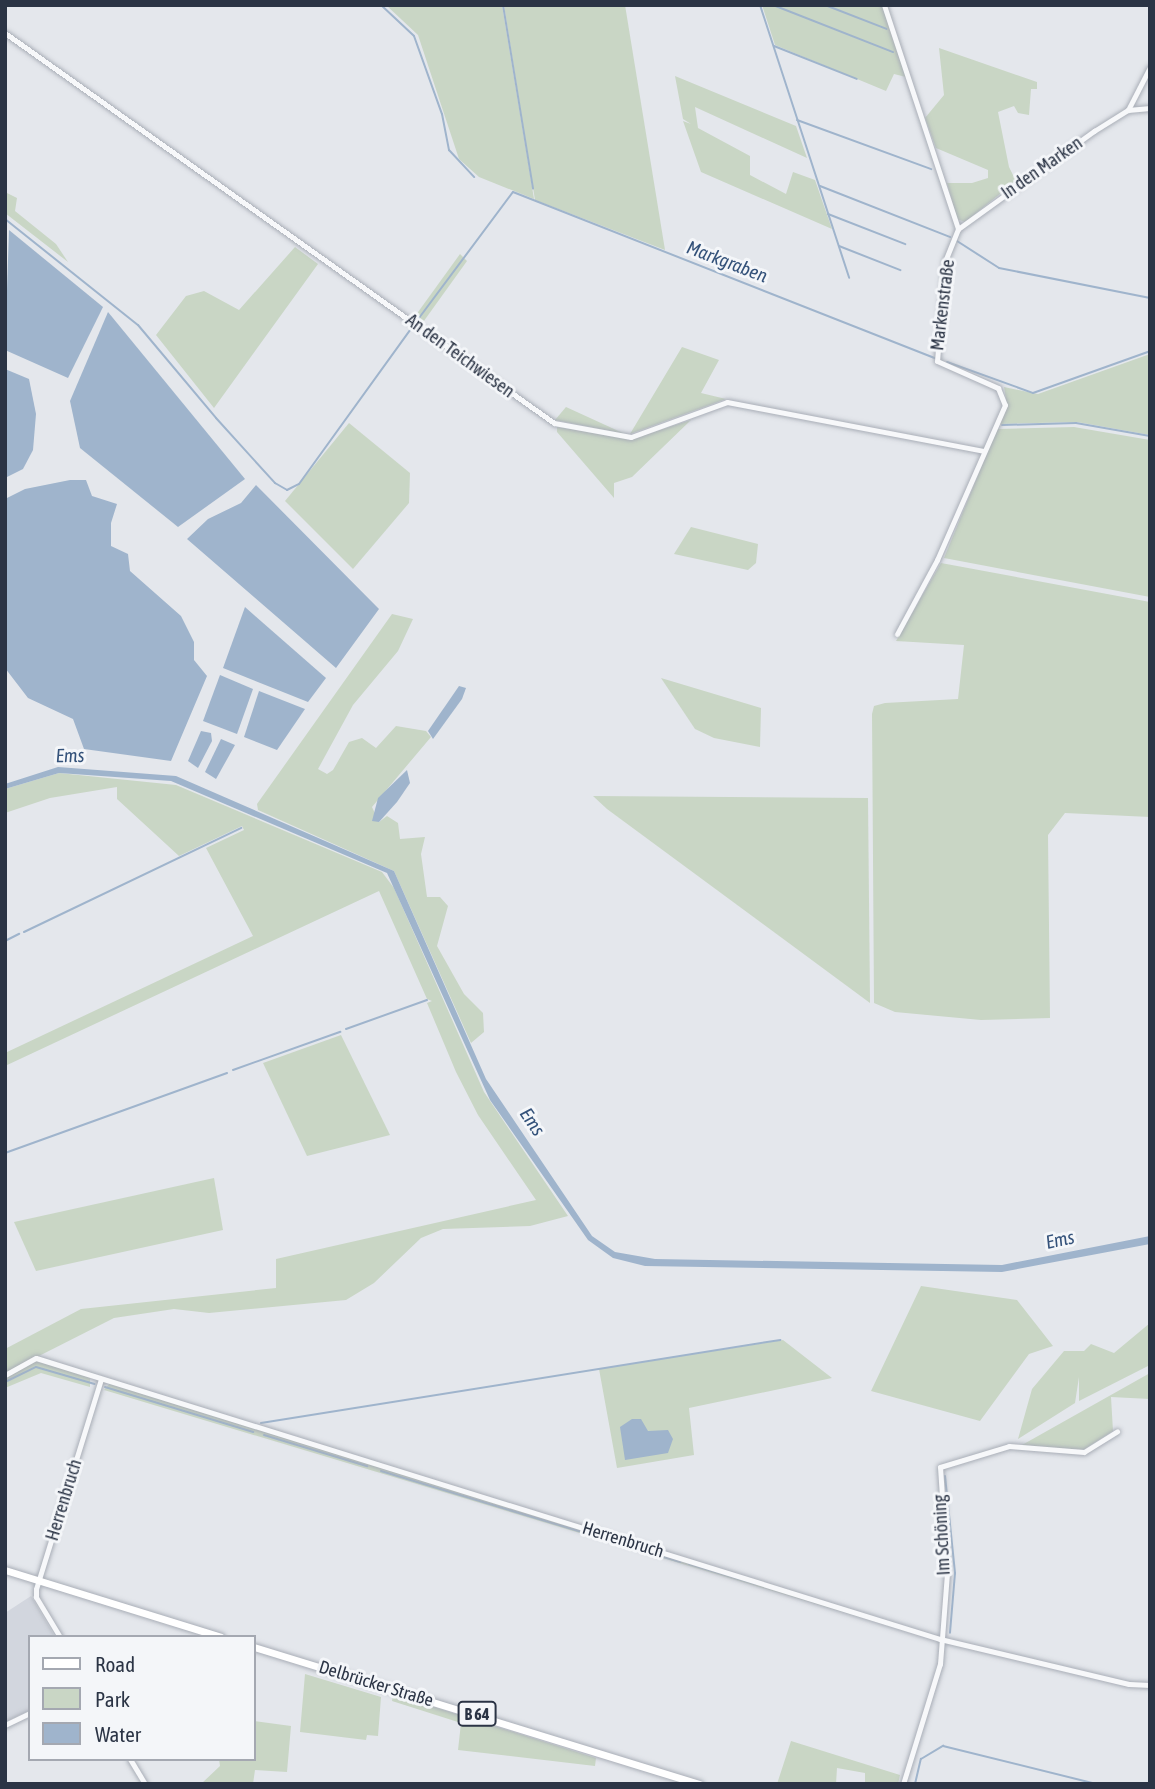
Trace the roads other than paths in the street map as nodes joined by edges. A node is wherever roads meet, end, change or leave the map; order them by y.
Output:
1 (884, 5) edge
2 (5, 33) edge
3 (1150, 68) edge
4 (1150, 108) edge
5 (1128, 110) junction
6 (958, 229) junction
7 (983, 451) junction
8 (897, 634) dead end
9 (5, 1374) edge
10 (101, 1378) junction
11 (1117, 1431) dead end
12 (5, 1570) edge
13 (40, 1581) junction
14 (59, 1635) edge
15 (215, 1635) edge
16 (940, 1639) junction
17 (256, 1648) edge
18 (1150, 1685) edge
19 (28, 1714) edge
20 (5, 1725) edge
21 (131, 1761) edge
22 (145, 1784) edge
23 (699, 1784) edge
24 (903, 1784) edge

1 - 6 street
2 - 7 street, An den Teichwiesen
3 - 5 street, In den Marken
4 - 5 street, In den Marken
5 - 6 street, In den Marken
6 - 7 street, Markenstraße
7 - 8 street, Markenstraße
9 - 10 street, Herrenbruch
10 - 13 street, Herrenbruch
10 - 16 street, Herrenbruch
11 - 16 street, Im Schöning
12 - 13 main road
13 - 14 street
13 - 15 main road
16 - 18 street, Herrenbruch
16 - 24 street, Im Schöning
17 - 23 main road, Delbrücker Straße / B 64
19 - 20 street
21 - 22 street

